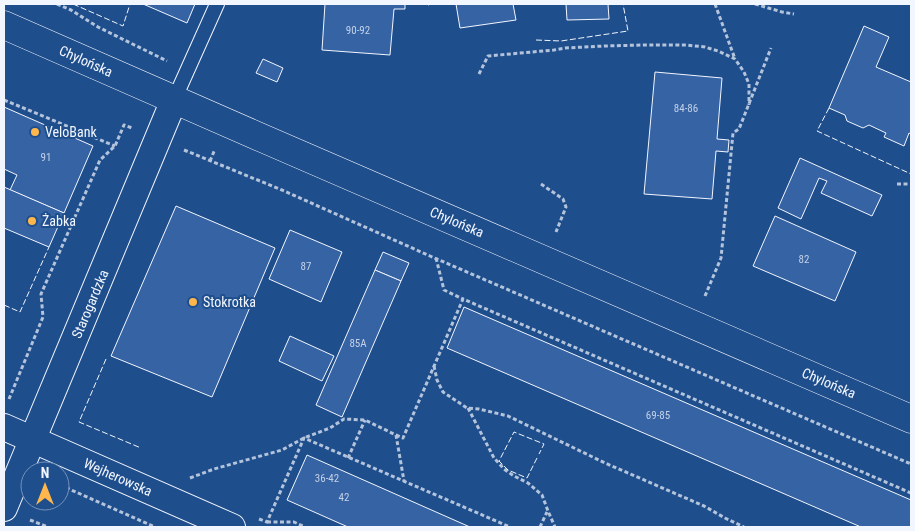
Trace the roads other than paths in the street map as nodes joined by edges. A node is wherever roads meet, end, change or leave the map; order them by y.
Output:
1 (217, 4) edge
2 (4, 25) edge
3 (174, 100) junction
4 (911, 419) edge
5 (4, 427) edge
6 (33, 440) junction
7 (4, 508) edge
8 (243, 522) edge

1 - 3 lane
2 - 3 street, Chylońska
3 - 4 street, Chylońska
3 - 6 street, Starogardzka
5 - 6 street, Wejherowska
6 - 7 street, Starogardzka
6 - 8 street, Wejherowska

